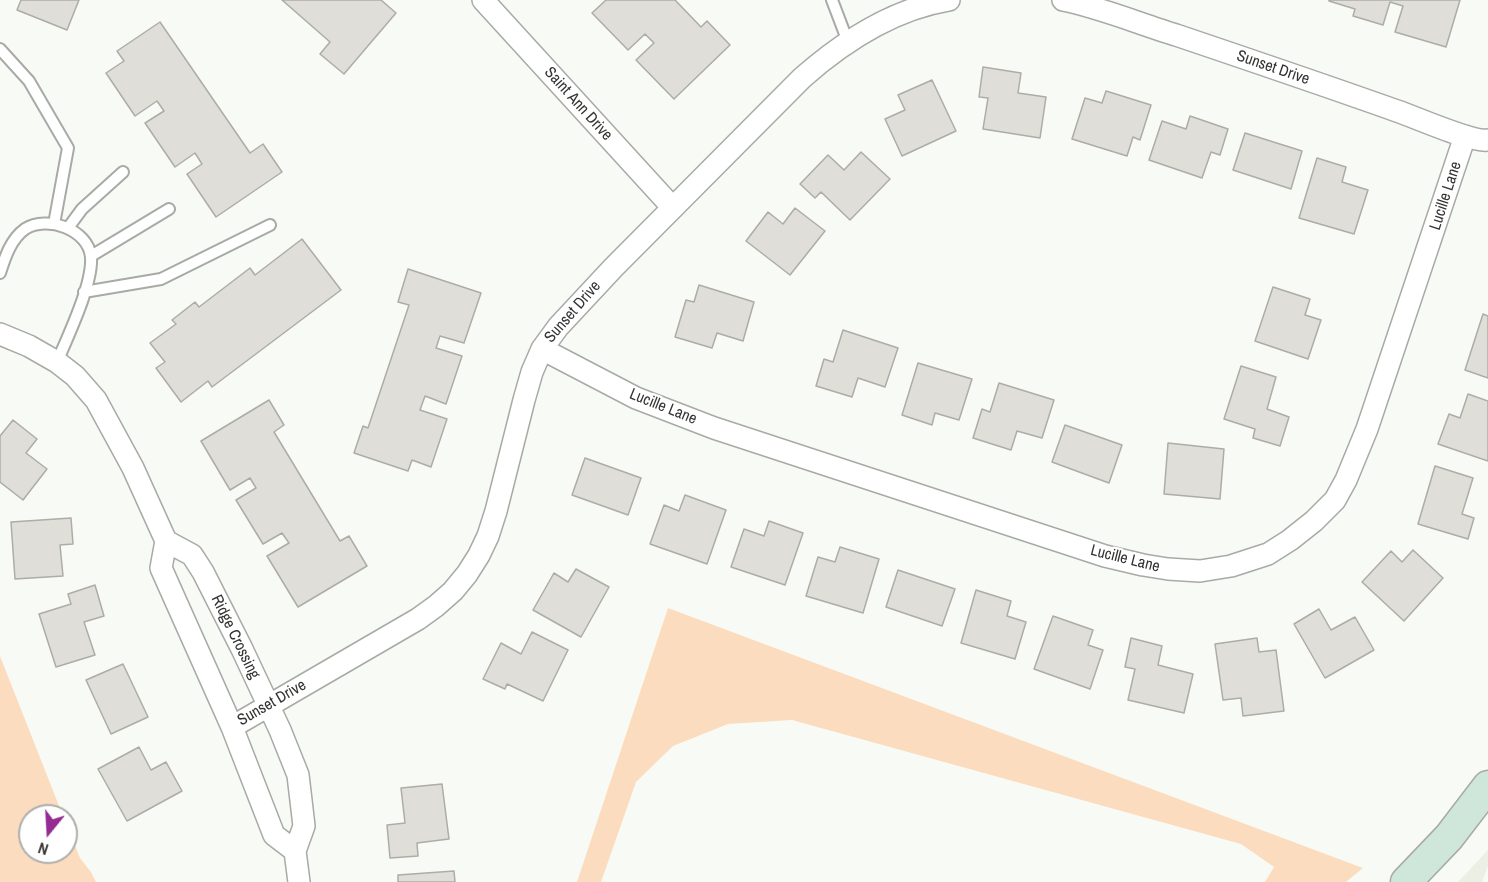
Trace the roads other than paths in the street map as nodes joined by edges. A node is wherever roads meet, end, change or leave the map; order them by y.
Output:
1 (483, 0) edge
2 (832, 0) edge
3 (949, 0) edge
4 (1063, 0) edge
5 (848, 42) junction
6 (0, 49) edge
7 (1481, 142) edge
8 (123, 172) dead end
9 (673, 208) junction
10 (169, 209) dead end
11 (54, 224) junction
12 (270, 225) dead end
13 (68, 228) junction
14 (91, 256) junction
15 (0, 273) edge
16 (84, 292) junction
17 (0, 334) edge
18 (542, 349) junction
19 (57, 362) junction
20 (166, 541) junction
21 (268, 706) junction
22 (232, 727) junction
23 (1488, 786) edge
24 (295, 851) junction
25 (299, 882) edge
26 (1406, 882) edge

1 - 9 street, Saint Ann Drive
2 - 5 lane
3 - 5 street, Sunset Drive
4 - 7 street, Sunset Drive
5 - 9 street, Sunset Drive
6 - 11 lane
7 - 18 street, Lucille Lane
8 - 13 lane
9 - 18 street, Sunset Drive
10 - 14 lane
11 - 13 lane
11 - 15 lane
12 - 16 lane
13 - 14 lane
14 - 16 lane
16 - 19 lane
17 - 19 street
18 - 21 street, Sunset Drive
19 - 20 street
20 - 21 street, Ridge Crossing
20 - 22 street
21 - 22 street, Sunset Drive
21 - 24 street, Ridge Crossing
22 - 24 street
23 - 26 main road
24 - 25 street, Ridge Crossing

